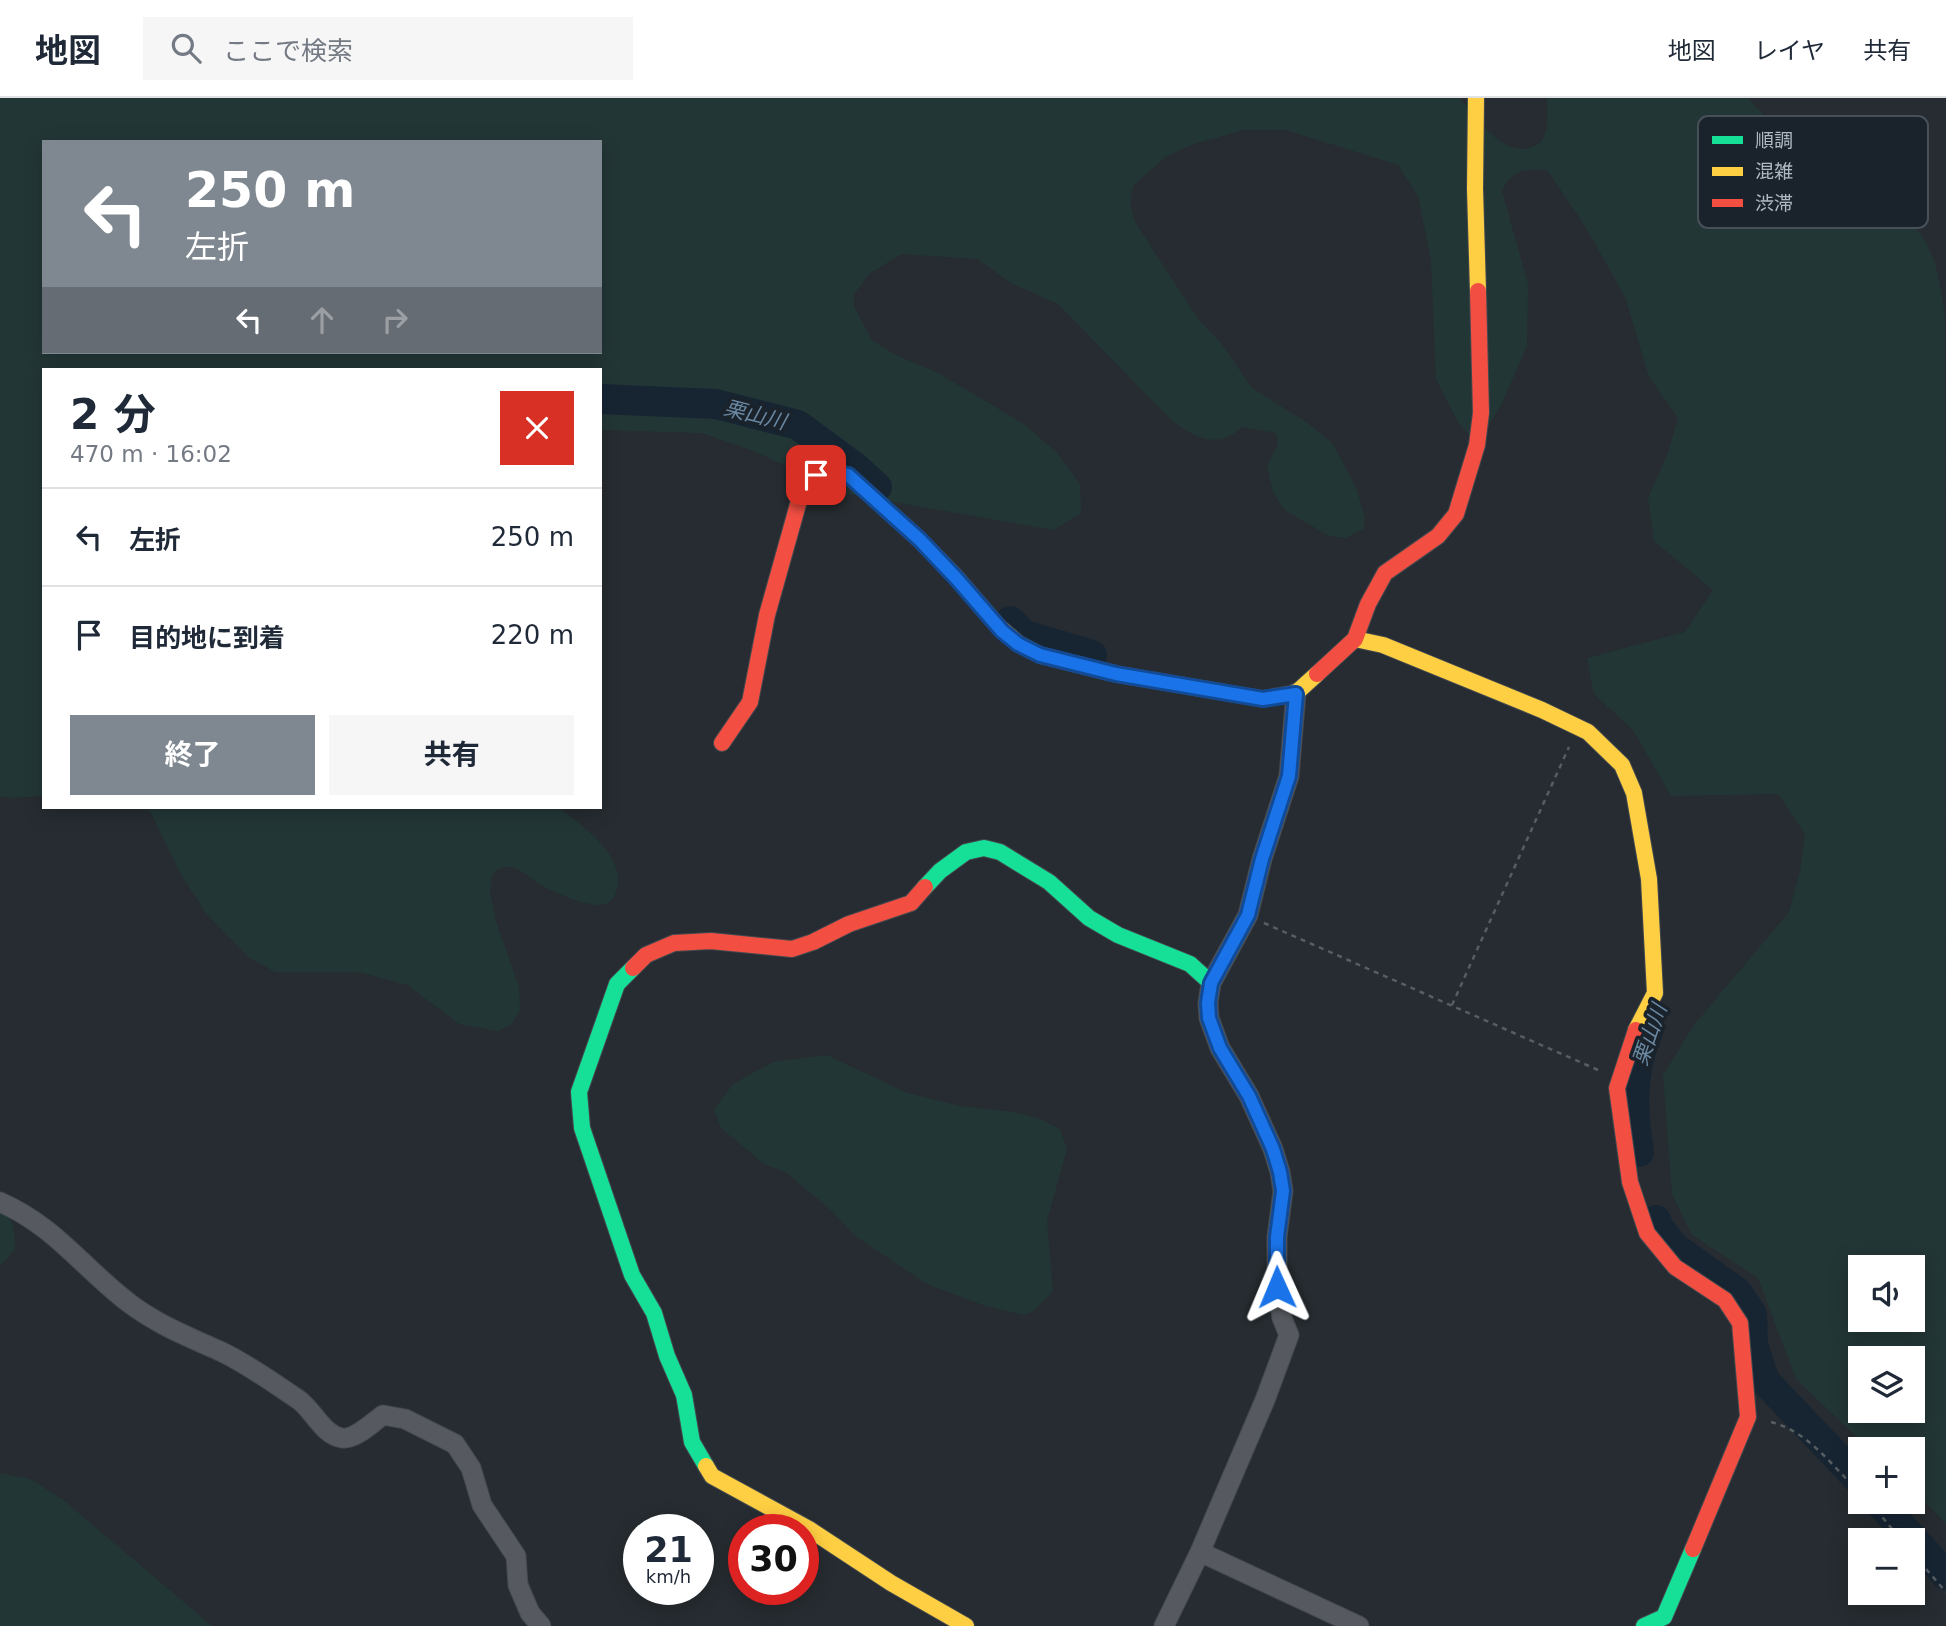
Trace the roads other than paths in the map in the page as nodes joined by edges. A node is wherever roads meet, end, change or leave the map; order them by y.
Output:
1 (1476, 98) edge
2 (1354, 639) junction
3 (1296, 694) junction
4 (722, 743) dead end
5 (1211, 983) junction
6 (0, 1202) edge
7 (1200, 1552) junction
8 (541, 1626) edge
9 (966, 1626) edge
10 (1164, 1626) edge
11 (1359, 1626) edge
12 (1644, 1626) edge

1 - 2 street
2 - 3 street
2 - 12 street
3 - 4 street
3 - 5 street
5 - 7 street
5 - 9 street
6 - 8 street
7 - 10 street
7 - 11 street

